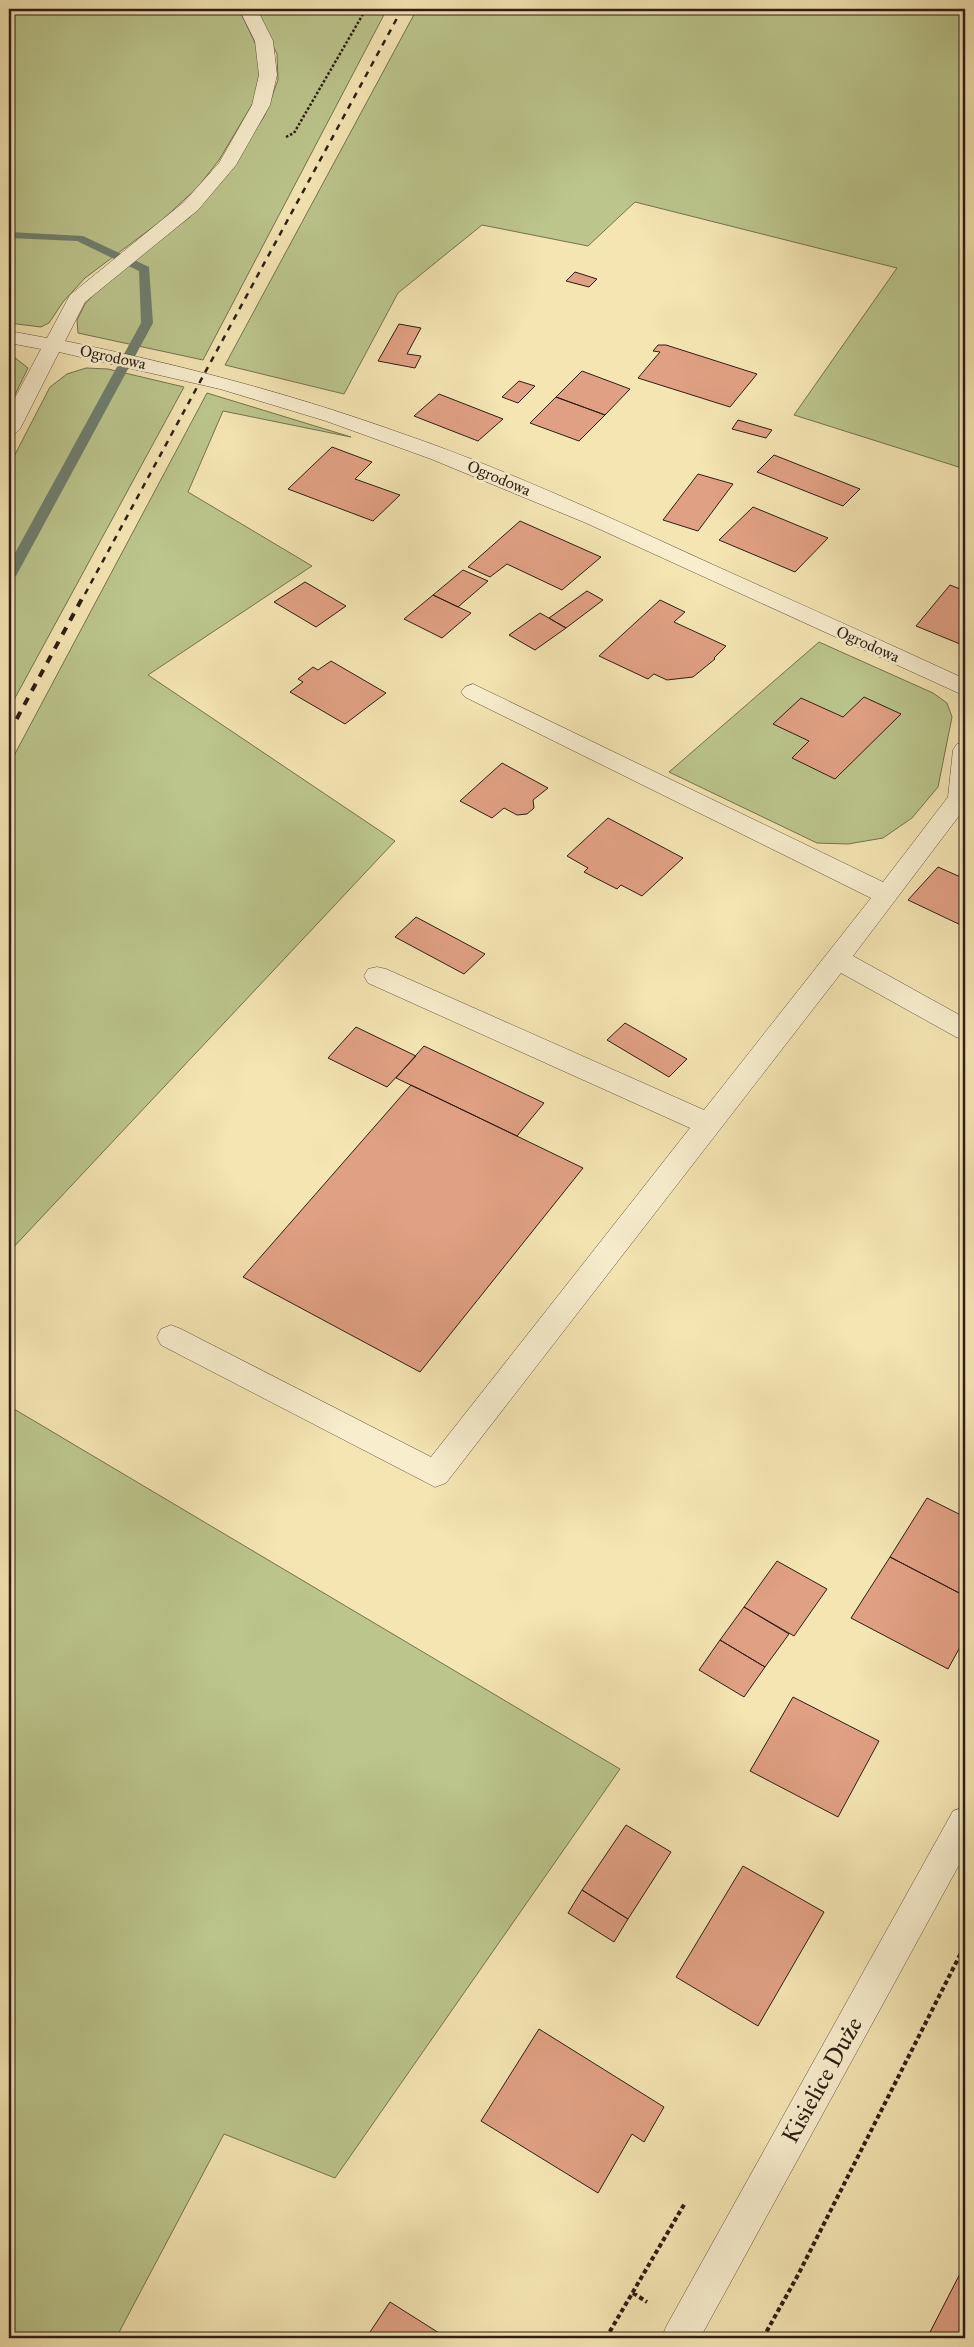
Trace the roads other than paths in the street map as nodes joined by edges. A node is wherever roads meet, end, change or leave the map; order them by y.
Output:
1 (248, 9) edge
2 (9, 337) edge
3 (54, 344) junction
4 (9, 428) edge
5 (965, 688) edge
6 (473, 692) dead end
7 (965, 750) edge
8 (962, 799) edge
9 (887, 895) junction
10 (837, 958) junction
11 (377, 976) dead end
12 (965, 1030) edge
13 (708, 1124) junction
14 (171, 1337) dead end
15 (965, 1822) edge
16 (680, 2338) edge

1 - 3 street
2 - 3 street, Ogrodowa
3 - 4 street
3 - 5 street, Ogrodowa
6 - 9 street
7 - 8 street
8 - 9 street
9 - 10 street
10 - 12 street
10 - 13 street
11 - 13 street
13 - 14 street
15 - 16 street, Kisielice Duże

